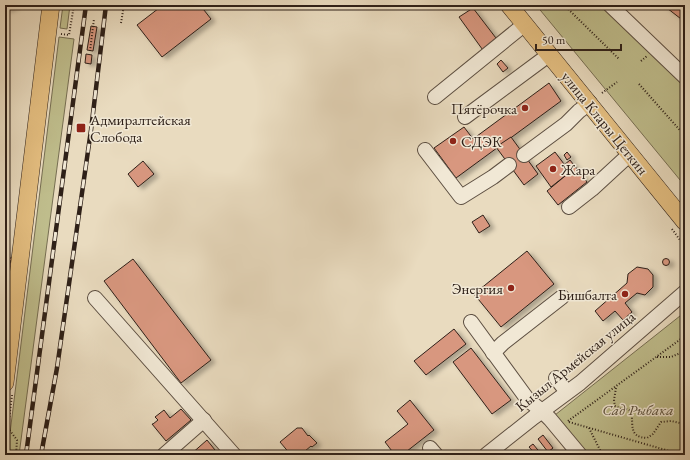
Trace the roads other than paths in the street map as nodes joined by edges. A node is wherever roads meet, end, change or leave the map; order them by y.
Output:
1 (51, 5) edge
2 (510, 5) edge
3 (611, 5) edge
4 (525, 24) junction
5 (550, 54) junction
6 (683, 72) edge
7 (435, 97) dead end
8 (596, 98) junction
9 (465, 117) dead end
10 (425, 150) dead end
11 (524, 154) dead end
12 (630, 154) junction
13 (509, 165) dead end
14 (569, 207) dead end
15 (685, 222) edge
16 (685, 292) edge
17 (562, 297) dead end
18 (95, 298) dead end
19 (471, 322) dead end
20 (493, 353) junction
21 (556, 378) dead end
22 (5, 383) edge
23 (567, 392) junction
24 (542, 411) junction
25 (201, 417) junction
26 (164, 455) edge
27 (234, 455) edge
28 (486, 455) edge
29 (580, 455) edge

1 - 22 main road
2 - 4 main road, улица Клары Цеткин
3 - 6 street
4 - 5 main road, улица Клары Цеткин
4 - 7 street
5 - 8 main road, улица Клары Цеткин
5 - 9 street
8 - 11 street
8 - 12 main road, улица Клары Цеткин
10 - 13 street
12 - 14 street
12 - 15 main road, улица Клары Цеткин
16 - 23 street, Кызыл Армейская улица
17 - 20 street
18 - 25 street
19 - 20 street
20 - 24 street
21 - 23 street
23 - 24 street, Кызыл Армейская улица
24 - 28 street, Кызыл Армейская улица
24 - 29 street
25 - 26 street
25 - 27 street

